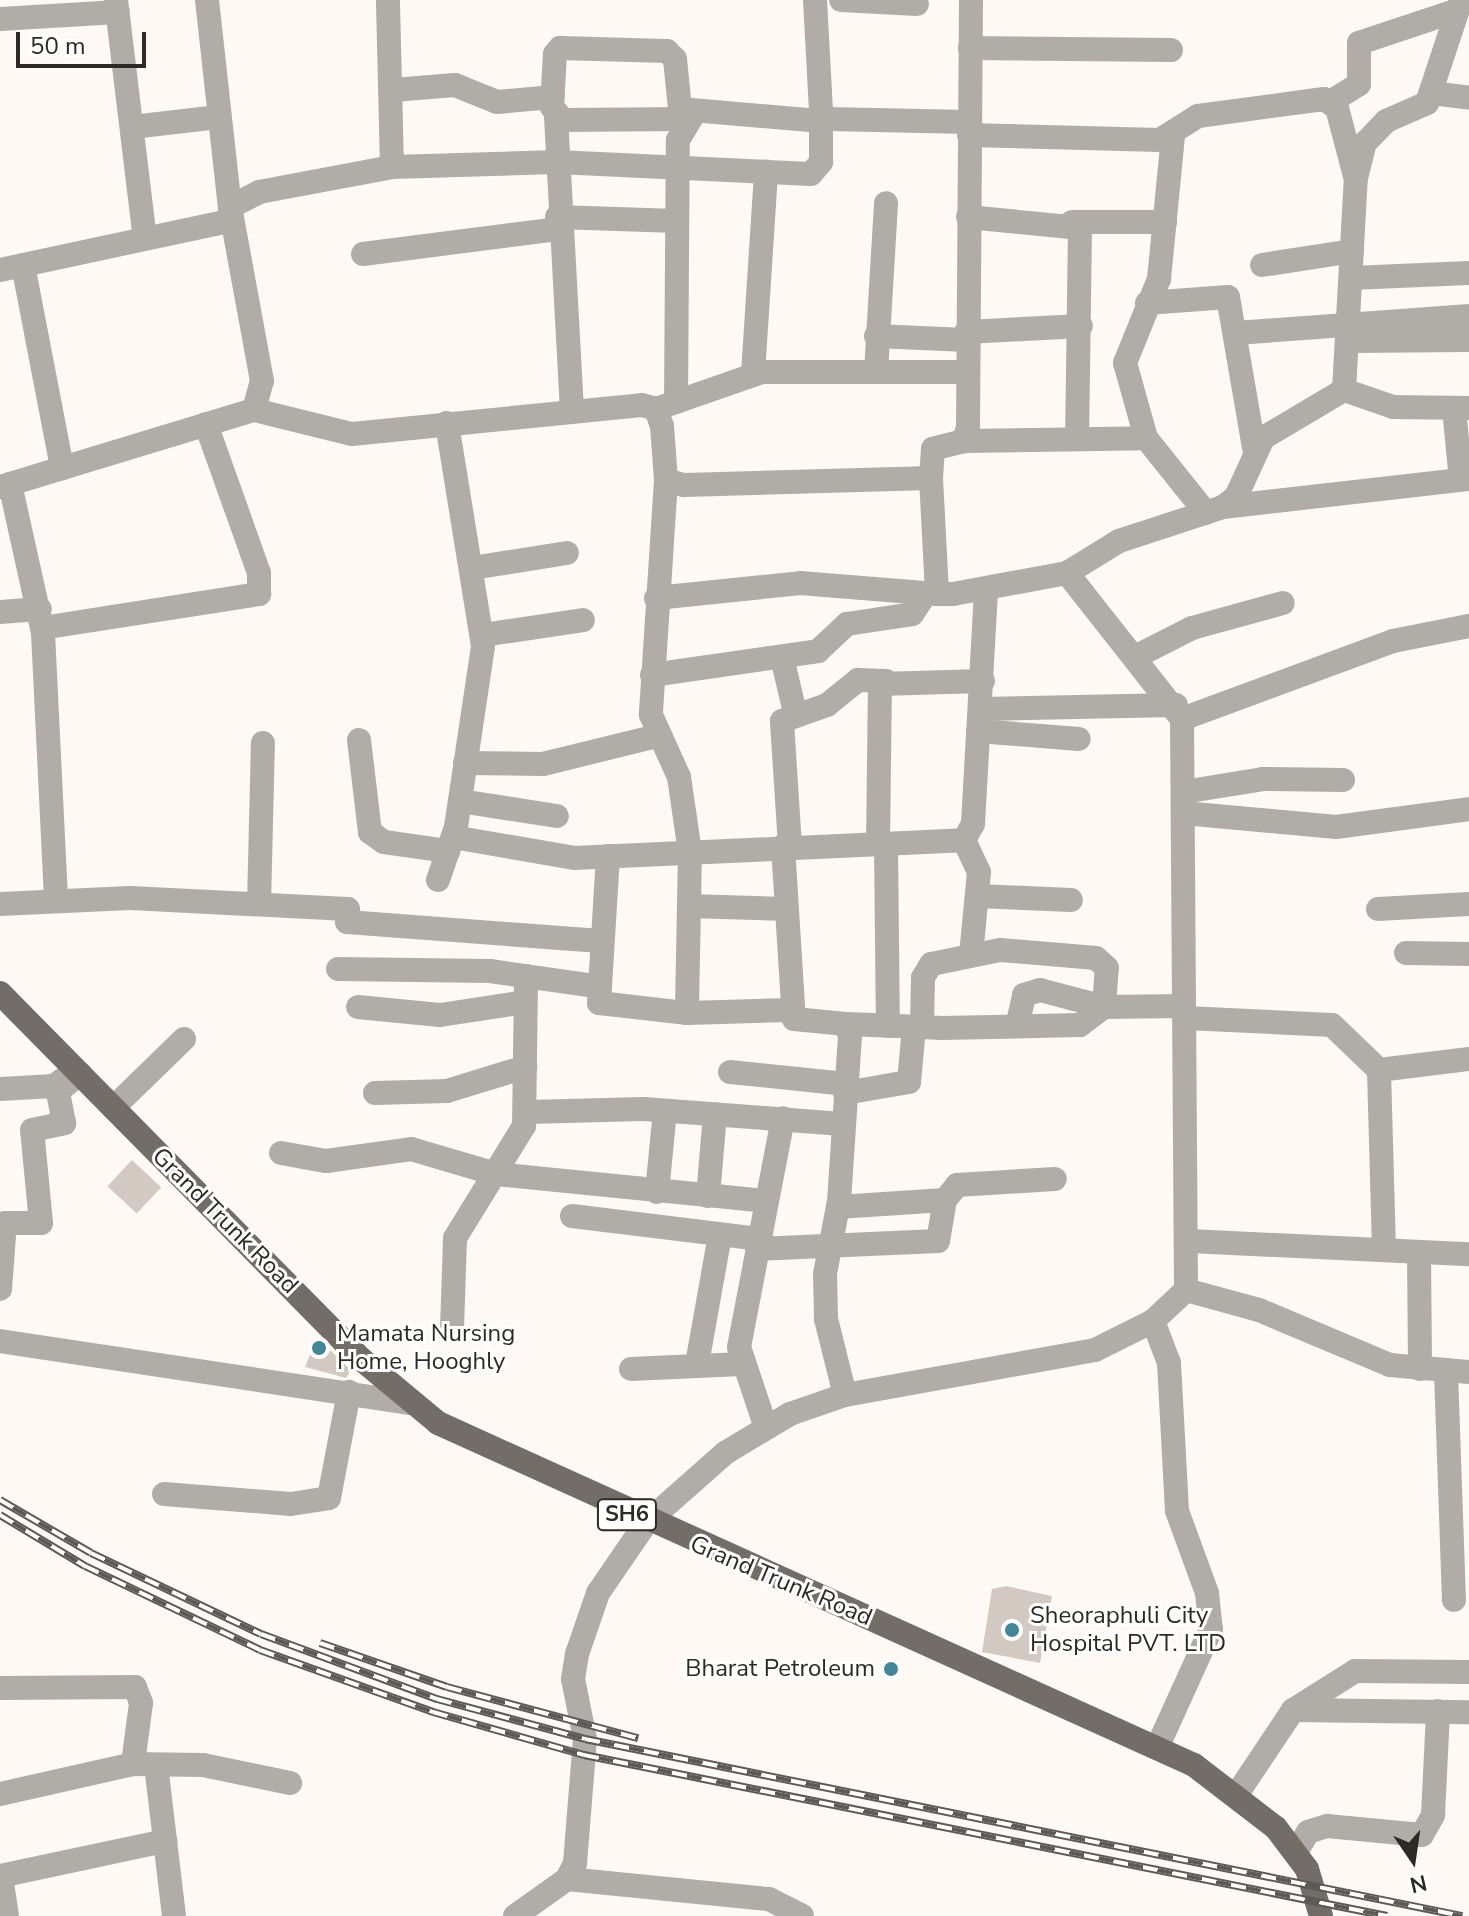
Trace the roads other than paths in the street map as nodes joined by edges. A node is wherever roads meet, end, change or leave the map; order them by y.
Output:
1 (207, 0) edge
2 (388, 0) edge
3 (815, 0) edge
4 (841, 0) edge
5 (971, 0) edge
6 (917, 4) dead end
7 (1459, 5) edge
8 (117, 6) edge
9 (0, 19) edge
10 (970, 48) junction
11 (1171, 50) dead end
12 (393, 90) junction
13 (1431, 93) junction
14 (1469, 98) edge
15 (1332, 101) junction
16 (554, 107) junction
17 (690, 115) junction
18 (821, 116) junction
19 (218, 117) junction
20 (132, 127) junction
21 (969, 128) junction
22 (1173, 136) junction
23 (557, 162) junction
24 (677, 164) junction
25 (392, 167) junction
26 (766, 171) junction
27 (1356, 178) junction
28 (886, 203) dead end
29 (229, 214) junction
30 (968, 217) junction
31 (677, 221) junction
32 (1072, 222) junction
33 (1165, 222) junction
34 (557, 223) junction
35 (145, 238) junction
36 (1352, 251) junction
37 (363, 254) dead end
38 (1262, 265) dead end
39 (12, 268) edge
40 (1469, 273) edge
41 (1351, 278) junction
42 (1147, 303) junction
43 (1469, 316) edge
44 (1081, 326) junction
45 (1349, 331) junction
46 (1236, 333) junction
47 (876, 336) junction
48 (966, 336) junction
49 (1469, 340) edge
50 (876, 372) junction
51 (967, 372) junction
52 (753, 374) junction
53 (1344, 390) junction
54 (666, 405) junction
55 (572, 408) junction
56 (1462, 408) edge
57 (254, 410) junction
58 (447, 423) junction
59 (206, 424) junction
60 (1077, 436) junction
61 (1146, 438) junction
62 (964, 441) junction
63 (1254, 448) junction
64 (62, 468) junction
65 (931, 478) junction
66 (666, 480) junction
67 (1465, 480) edge
68 (5, 485) edge
69 (1215, 510) junction
70 (567, 553) dead end
71 (472, 568) junction
72 (1067, 573) junction
73 (986, 589) junction
74 (931, 593) junction
75 (656, 598) junction
76 (1283, 603) dead end
77 (0, 612) edge
78 (41, 619) junction
79 (583, 620) dead end
80 (1469, 626) edge
81 (483, 635) junction
82 (782, 657) junction
83 (1135, 657) junction
84 (652, 675) junction
85 (886, 681) junction
86 (983, 681) junction
87 (1179, 712) junction
88 (795, 713) junction
89 (979, 720) junction
90 (657, 736) junction
91 (1079, 739) dead end
92 (359, 740) dead end
93 (263, 743) dead end
94 (465, 763) junction
95 (1343, 780) dead end
96 (460, 801) junction
97 (1183, 802) junction
98 (1469, 809) edge
99 (557, 816) dead end
100 (964, 840) junction
101 (451, 844) junction
102 (882, 844) junction
103 (786, 846) junction
104 (690, 852) junction
105 (608, 856) junction
106 (438, 880) dead end
107 (977, 896) junction
108 (56, 900) junction
109 (1071, 900) dead end
110 (0, 904) edge
111 (259, 904) junction
112 (1469, 904) edge
113 (689, 906) junction
114 (786, 909) junction
115 (1378, 909) dead end
116 (600, 941) junction
117 (1406, 953) dead end
118 (1469, 954) edge
119 (971, 955) junction
120 (338, 969) dead end
121 (526, 976) junction
122 (596, 986) junction
123 (0, 993) edge
124 (525, 1002) junction
125 (358, 1007) dead end
126 (1104, 1007) junction
127 (791, 1010) junction
128 (1185, 1012) junction
129 (687, 1013) junction
130 (1018, 1022) junction
131 (846, 1024) junction
132 (888, 1026) junction
133 (918, 1027) junction
134 (184, 1039) dead end
135 (1469, 1059) edge
136 (525, 1067) junction
137 (1379, 1070) junction
138 (78, 1072) junction
139 (730, 1072) dead end
140 (0, 1089) edge
141 (845, 1089) junction
142 (375, 1093) dead end
143 (113, 1108) junction
144 (665, 1111) junction
145 (527, 1112) junction
146 (715, 1114) junction
147 (783, 1118) junction
148 (842, 1124) junction
149 (281, 1153) dead end
150 (496, 1174) junction
151 (1055, 1179) dead end
152 (657, 1192) junction
153 (708, 1196) junction
154 (945, 1200) junction
155 (766, 1201) junction
156 (838, 1207) junction
157 (572, 1216) dead end
158 (3, 1223) edge
159 (720, 1235) junction
160 (1189, 1241) junction
161 (758, 1244) junction
162 (1384, 1250) junction
163 (828, 1251) junction
164 (1419, 1252) junction
165 (1469, 1254) edge
166 (0, 1289) edge
167 (1186, 1290) junction
168 (1153, 1321) junction
169 (452, 1329) dead end
170 (0, 1341) edge
171 (697, 1364) junction
172 (742, 1364) junction
173 (631, 1369) dead end
174 (1420, 1369) junction
175 (1458, 1372) edge
176 (349, 1392) junction
177 (845, 1395) junction
178 (410, 1403) junction
179 (765, 1425) junction
180 (1459, 1476) edge
181 (164, 1494) dead end
182 (646, 1523) junction
183 (1454, 1600) dead end
184 (1469, 1672) edge
185 (0, 1688) edge
186 (1293, 1710) junction
187 (1438, 1711) junction
188 (1469, 1712) edge
189 (1158, 1746) junction
190 (144, 1764) junction
191 (290, 1783) dead end
192 (0, 1794) edge
193 (1237, 1794) junction
194 (165, 1841) junction
195 (1296, 1852) junction
196 (1, 1876) edge
197 (567, 1879) junction
198 (7, 1916) edge
199 (174, 1916) edge
200 (515, 1916) edge
201 (802, 1916) edge
202 (1321, 1916) edge

1 - 19 street
2 - 12 street
3 - 18 street
4 - 6 street
5 - 10 street
7 - 13 street
7 - 15 street
8 - 9 street
8 - 20 street
10 - 11 street
10 - 21 street
12 - 16 street
12 - 25 street
13 - 14 street
13 - 27 street
15 - 22 street
15 - 27 street
16 - 17 street
16 - 17 street
16 - 23 street
17 - 18 street
17 - 24 street
18 - 21 street
18 - 26 street
19 - 20 street
19 - 29 street
20 - 35 street
21 - 22 street
21 - 30 street
22 - 33 street
23 - 24 street
23 - 25 street
23 - 34 street
24 - 26 street
24 - 31 street
25 - 29 street
26 - 52 street
27 - 36 street
28 - 47 street
29 - 35 street
29 - 57 street
30 - 32 street
30 - 48 street
31 - 34 street
31 - 54 street
32 - 33 street
32 - 44 street
33 - 42 street
34 - 37 street
34 - 55 street
35 - 39 street
36 - 38 street
36 - 41 street
39 - 64 street
40 - 41 street
41 - 45 street
42 - 46 street
42 - 61 street
43 - 45 street
44 - 48 street
44 - 60 street
45 - 46 street
45 - 49 street
45 - 53 street
46 - 63 street
47 - 48 street
47 - 50 street
48 - 51 street
50 - 51 street
50 - 52 street
51 - 62 street
52 - 54 street
53 - 56 street
53 - 63 street
54 - 55 street
54 - 66 street
55 - 58 street
56 - 67 street
57 - 58 street
57 - 59 street
58 - 71 street
59 - 64 street
59 - 78 street
60 - 61 street
60 - 62 street
61 - 69 street
62 - 65 street
63 - 69 street
64 - 68 street
65 - 66 street
65 - 74 street
66 - 75 street
67 - 69 street
68 - 78 street
69 - 72 street
70 - 71 street
71 - 81 street
72 - 73 street
72 - 83 street
73 - 74 street
73 - 86 street
74 - 75 street
74 - 82 street
75 - 84 street
76 - 83 street
77 - 78 street
78 - 108 street
79 - 81 street
80 - 87 street
81 - 94 street
82 - 84 street
82 - 88 street
83 - 87 street
84 - 90 street
85 - 86 street
85 - 88 street
85 - 102 street
86 - 89 street
87 - 89 street
87 - 97 street
88 - 103 street
89 - 91 street
89 - 100 street
90 - 94 street
90 - 104 street
92 - 101 street
93 - 111 street
94 - 96 street
95 - 97 street
96 - 99 street
96 - 101 street
97 - 98 street
97 - 128 street
100 - 102 street
100 - 107 street
101 - 105 street
101 - 106 street
102 - 103 street
102 - 132 street
103 - 104 street
103 - 114 street
104 - 105 street
104 - 113 street
105 - 116 street
107 - 109 street
107 - 119 street
108 - 110 street
108 - 111 street
111 - 116 street
112 - 115 street
113 - 114 street
113 - 129 street
114 - 127 street
116 - 122 street
117 - 118 street
119 - 126 street
119 - 133 street
120 - 121 street
121 - 122 street
121 - 124 street
122 - 129 street
123 - 138 main road, Grand Trunk Road / SH6
124 - 125 street
124 - 136 street
126 - 128 street
126 - 130 street
126 - 130 street
127 - 129 street
127 - 131 street
128 - 137 street
128 - 160 street
130 - 133 street
131 - 132 street
131 - 141 street
132 - 133 street
133 - 141 street
134 - 143 street
135 - 137 street
136 - 142 street
136 - 145 street
137 - 162 street
138 - 140 street
138 - 143 main road, Grand Trunk Road / SH6
138 - 158 street
139 - 141 street
141 - 148 street
143 - 178 main road, Grand Trunk Road / SH6
144 - 145 street
144 - 146 street
144 - 152 street
145 - 150 street
146 - 147 street
146 - 153 street
147 - 148 street
147 - 155 street
148 - 156 street
149 - 150 street
150 - 152 street
150 - 169 street
151 - 154 street
152 - 153 street
153 - 155 street
154 - 156 street
154 - 163 street
155 - 161 street
156 - 163 street
157 - 159 street
158 - 166 street
159 - 161 street
159 - 171 street
160 - 162 street
160 - 167 street
161 - 163 street
161 - 172 street
162 - 164 street
163 - 177 street
164 - 165 street
164 - 174 street
167 - 168 street
167 - 174 street
168 - 177 street
168 - 189 street
170 - 176 street
171 - 172 street
171 - 173 street
172 - 179 street
174 - 175 street
175 - 180 street
176 - 178 street
176 - 181 street
177 - 179 street
178 - 182 main road, Grand Trunk Road / SH6
179 - 182 street
180 - 183 street
182 - 189 main road, Grand Trunk Road / SH6
182 - 197 street
184 - 186 street
185 - 190 street
186 - 187 street
186 - 193 street
187 - 188 street
187 - 195 street
189 - 193 main road, Grand Trunk Road / SH6
190 - 191 street
190 - 192 street
190 - 194 street
193 - 195 main road, Grand Trunk Road / SH6
194 - 196 street
194 - 199 street
195 - 202 main road, Grand Trunk Road / SH6
196 - 198 street
197 - 200 street
197 - 201 street

